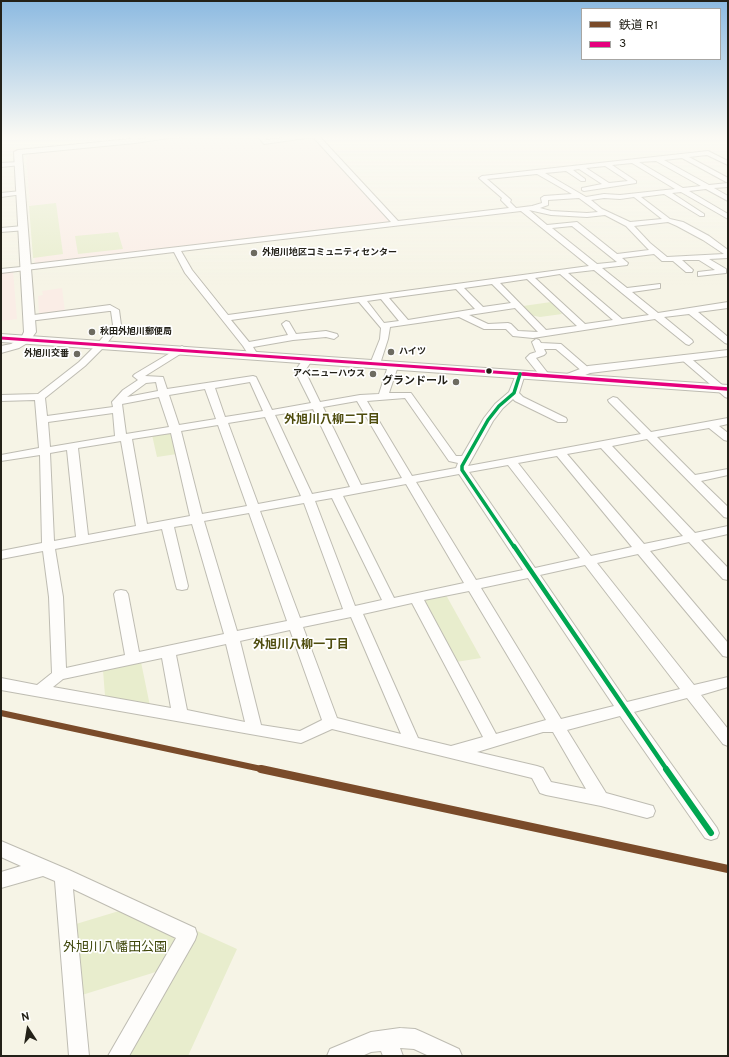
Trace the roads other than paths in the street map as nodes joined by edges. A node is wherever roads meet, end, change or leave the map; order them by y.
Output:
1 (21, 186) edge
2 (361, 186) edge
3 (492, 186) edge
4 (564, 186) edge
5 (600, 186) edge
6 (676, 186) edge
7 (715, 186) edge
8 (708, 187) junction
9 (584, 189) dead end
10 (682, 190) junction
11 (665, 192) junction
12 (21, 193) junction
13 (1, 195) edge
14 (636, 196) junction
15 (582, 197) junction
16 (728, 199) edge
17 (531, 208) junction
18 (519, 210) junction
19 (605, 213) junction
20 (702, 215) dead end
21 (728, 217) edge
22 (668, 220) junction
23 (396, 224) junction
24 (629, 224) junction
25 (545, 227) junction
26 (23, 228) junction
27 (1, 230) edge
28 (728, 242) edge
29 (716, 245) junction
30 (178, 250) junction
31 (656, 252) junction
32 (728, 254) edge
33 (616, 256) junction
34 (702, 258) junction
35 (675, 260) junction
36 (595, 267) junction
37 (25, 268) junction
38 (689, 270) dead end
39 (1, 271) edge
40 (562, 272) junction
41 (701, 274) dead end
42 (529, 276) junction
43 (494, 281) junction
44 (458, 286) junction
45 (657, 286) dead end
46 (625, 291) junction
47 (383, 296) junction
48 (361, 299) junction
49 (518, 305) junction
50 (728, 305) edge
51 (481, 310) junction
52 (690, 310) junction
53 (460, 314) junction
54 (656, 316) junction
55 (29, 318) junction
56 (226, 318) junction
57 (619, 321) junction
58 (404, 322) junction
59 (286, 324) dead end
60 (582, 326) junction
61 (385, 327) junction
62 (544, 333) junction
63 (533, 335) junction
64 (334, 336) dead end
65 (293, 337) junction
66 (1, 338) edge
67 (25, 340) junction
68 (728, 341) edge
69 (689, 342) dead end
70 (101, 345) junction
71 (539, 346) junction
72 (182, 349) junction
73 (1, 350) edge
74 (250, 350) junction
75 (728, 353) edge
76 (685, 358) junction
77 (307, 360) junction
78 (375, 364) junction
79 (393, 366) junction
80 (586, 370) junction
81 (520, 374) junction
82 (545, 376) junction
83 (572, 377) junction
84 (144, 380) junction
85 (210, 386) junction
86 (726, 391) edge
87 (163, 393) junction
88 (514, 393) junction
89 (384, 395) junction
90 (40, 397) junction
91 (1, 398) edge
92 (360, 398) junction
93 (613, 400) dead end
94 (117, 405) junction
95 (316, 406) junction
96 (269, 413) junction
97 (42, 420) junction
98 (562, 420) dead end
99 (222, 421) junction
100 (728, 421) edge
101 (711, 424) junction
102 (175, 429) junction
103 (647, 435) junction
104 (124, 437) junction
105 (728, 438) edge
106 (604, 444) junction
107 (72, 446) junction
108 (45, 450) junction
109 (559, 452) junction
110 (1, 458) edge
111 (511, 461) junction
112 (464, 465) junction
113 (728, 472) edge
114 (692, 479) junction
115 (409, 480) junction
116 (357, 489) junction
117 (336, 493) junction
118 (308, 498) junction
119 (254, 508) junction
120 (728, 514) edge
121 (197, 519) junction
122 (167, 524) junction
123 (142, 529) junction
124 (728, 530) edge
125 (693, 537) junction
126 (82, 540) junction
127 (48, 546) junction
128 (641, 549) junction
129 (1, 555) edge
130 (589, 560) junction
131 (532, 572) junction
132 (728, 576) edge
133 (473, 585) junction
134 (182, 586) dead end
135 (121, 594) dead end
136 (416, 598) junction
137 (390, 603) junction
138 (353, 611) junction
139 (295, 624) junction
140 (232, 638) junction
141 (168, 652) junction
142 (728, 652) edge
143 (133, 659) junction
144 (59, 675) junction
145 (728, 682) edge
146 (1, 684) edge
147 (40, 690) junction
148 (690, 692) junction
149 (624, 709) junction
150 (180, 715) junction
151 (331, 723) junction
152 (558, 726) junction
153 (255, 730) junction
154 (492, 740) junction
155 (728, 740) edge
156 (413, 744) junction
157 (450, 751) junction
158 (601, 799) junction
159 (647, 811) dead end
160 (711, 833) dead end
161 (1, 849) edge
162 (42, 868) junction
163 (63, 876) junction
164 (1, 880) edge
165 (390, 1047) edge
166 (79, 1056) edge
167 (118, 1056) edge
168 (337, 1056) edge
169 (452, 1056) edge

1 - 12 street
2 - 23 street
3 - 18 street
4 - 15 street
5 - 9 street
6 - 10 street
7 - 8 street
8 - 10 street
8 - 16 street
10 - 11 street
10 - 21 street
11 - 14 street
11 - 20 street
12 - 13 street
12 - 26 street
14 - 15 street
14 - 22 street
15 - 17 street
15 - 19 street
17 - 18 street
17 - 19 street
18 - 23 street
18 - 25 street
19 - 24 street
22 - 24 street
22 - 29 street
23 - 30 street
24 - 31 street
25 - 33 street
25 - 36 street
26 - 27 street
26 - 37 street
28 - 29 street
29 - 32 street
30 - 37 street
30 - 56 street
31 - 33 street
31 - 35 street
32 - 34 street
33 - 36 street
34 - 35 street
34 - 41 street
35 - 38 street
36 - 40 street
36 - 46 street
37 - 39 street
37 - 55 street
40 - 42 street
40 - 57 street
42 - 43 street
42 - 60 street
43 - 44 street
43 - 49 street
44 - 47 street
44 - 51 street
45 - 46 street
46 - 54 street
47 - 48 street
47 - 58 street
48 - 56 street
48 - 61 street
49 - 51 street
49 - 62 street
50 - 52 street
51 - 53 street
52 - 54 street
52 - 68 street
53 - 58 street
53 - 63 street
54 - 57 street
54 - 69 street
55 - 67 street
55 - 70 street
56 - 74 street
57 - 60 street
58 - 61 street
59 - 65 street
60 - 62 street
61 - 78 street
62 - 63 street
63 - 71 street
64 - 65 street
65 - 74 street
66 - 67 main road
67 - 70 main road
67 - 73 street
70 - 72 main road
70 - 90 street
71 - 80 street
71 - 82 street
72 - 74 main road
72 - 84 street
74 - 77 main road
75 - 76 street
76 - 80 street
76 - 86 street
77 - 78 main road
77 - 95 street
78 - 79 main road
79 - 81 main road
79 - 89 street
80 - 83 street
81 - 82 main road
81 - 88 street
82 - 83 main road
83 - 86 main road
84 - 87 street
84 - 94 street
85 - 87 street
85 - 96 street
85 - 99 street
87 - 94 street
87 - 102 street
88 - 98 street
88 - 112 street
89 - 92 street
89 - 112 street
90 - 91 street
90 - 97 street
92 - 95 street
92 - 115 street
93 - 103 street
94 - 97 street
94 - 104 street
95 - 96 street
95 - 116 street
96 - 99 street
96 - 118 street
97 - 108 street
99 - 102 street
99 - 119 street
100 - 101 street
101 - 103 street
101 - 105 street
102 - 104 street
102 - 121 street
103 - 106 street
103 - 114 street
104 - 107 street
104 - 123 street
106 - 109 street
106 - 125 street
107 - 108 street
107 - 126 street
108 - 110 street
108 - 127 street
109 - 111 street
109 - 128 street
111 - 112 street
111 - 130 street
112 - 115 street
112 - 131 street
113 - 114 street
114 - 120 street
115 - 116 street
115 - 133 street
116 - 117 street
117 - 118 street
117 - 137 street
118 - 119 street
118 - 138 street
119 - 121 street
119 - 139 street
121 - 122 street
121 - 140 street
122 - 123 street
122 - 134 street
123 - 126 street
124 - 125 street
125 - 128 street
125 - 132 street
126 - 127 street
127 - 129 street
127 - 144 street
128 - 130 street
128 - 142 street
130 - 131 street
130 - 148 street
131 - 133 street
131 - 149 street
133 - 136 street
133 - 152 street
135 - 143 street
136 - 137 street
136 - 154 street
137 - 138 street
138 - 139 street
138 - 156 street
139 - 140 street
139 - 151 street
140 - 141 street
140 - 153 street
141 - 143 street
141 - 150 street
143 - 144 street
144 - 147 street
145 - 148 street
146 - 147 street
147 - 150 street
148 - 149 street
148 - 155 street
149 - 152 street
149 - 160 street
150 - 153 street
151 - 153 street
151 - 156 street
152 - 154 street
152 - 158 street
154 - 157 street
156 - 157 street
157 - 158 street
158 - 159 street
161 - 162 street
162 - 163 street
162 - 164 street
163 - 166 street
163 - 167 street
165 - 168 street
165 - 169 street

